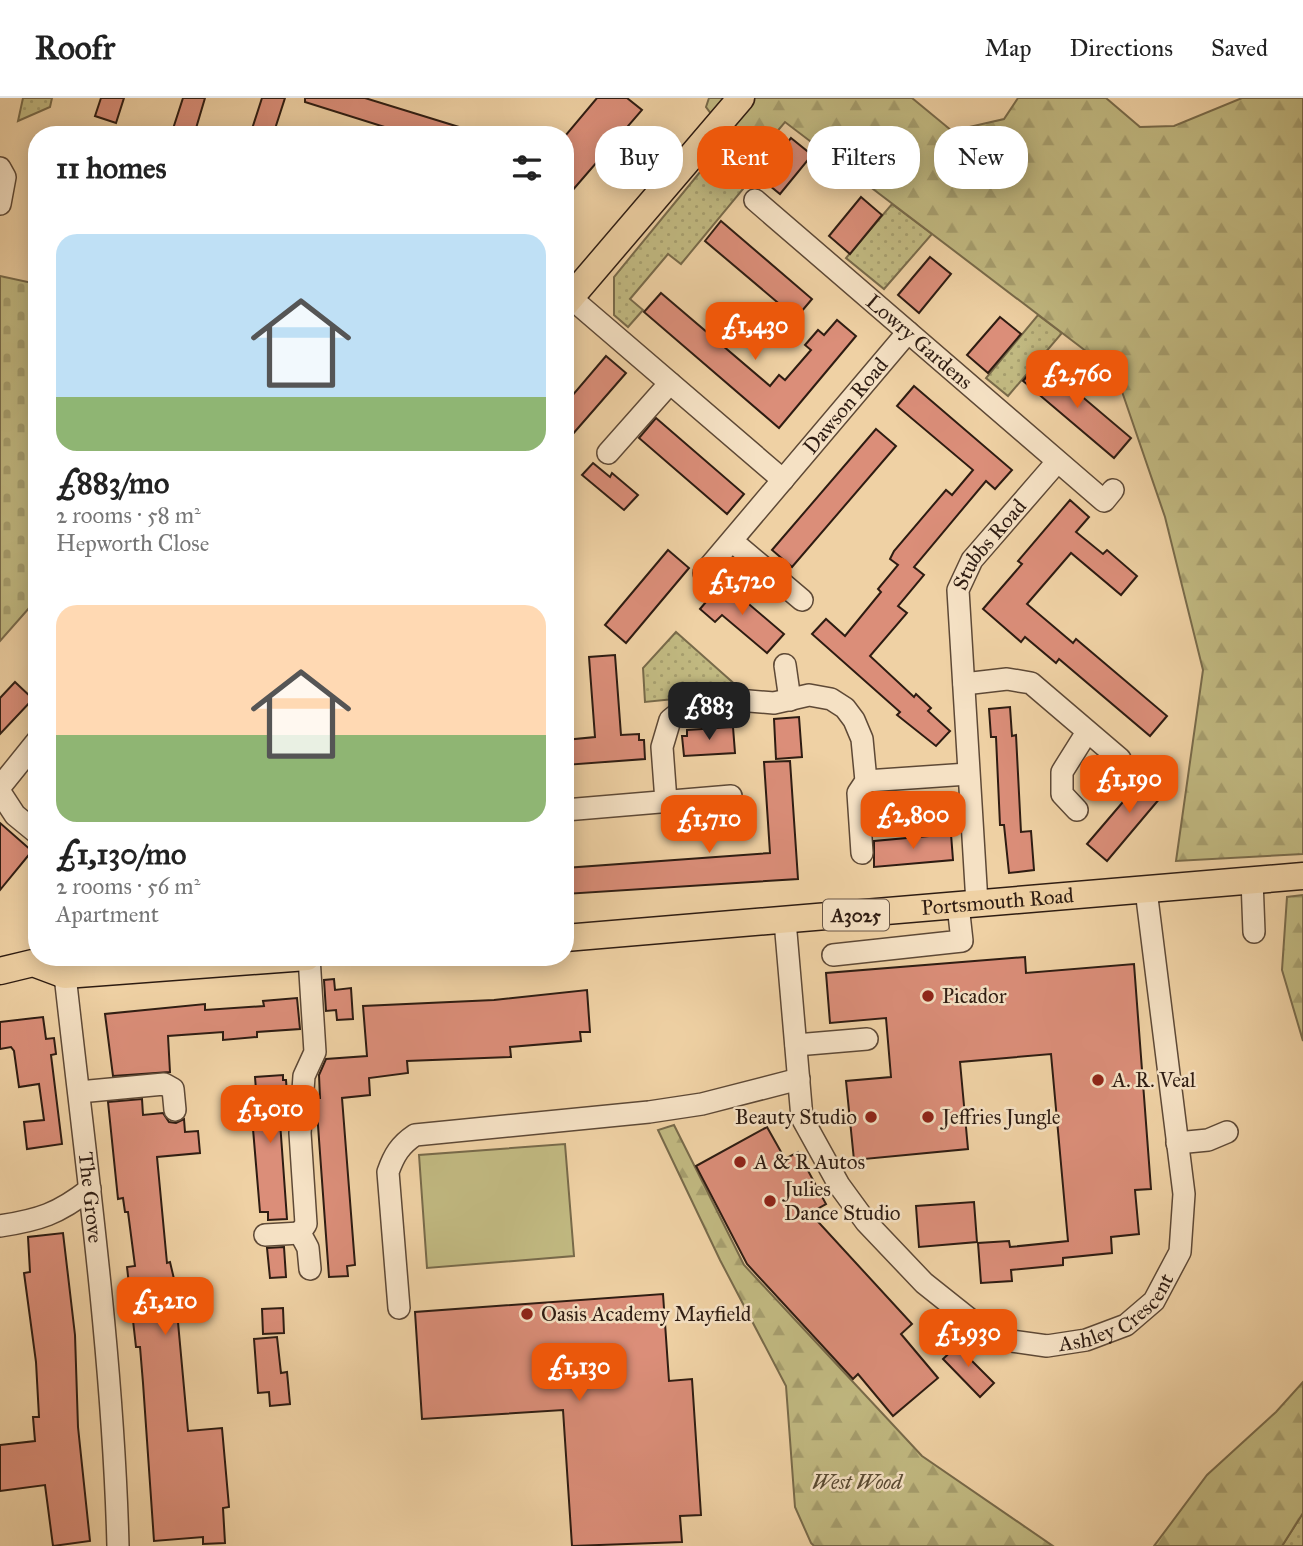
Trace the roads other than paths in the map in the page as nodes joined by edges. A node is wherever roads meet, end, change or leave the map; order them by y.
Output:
1 (741, 98) edge
2 (0, 168) edge
3 (755, 200) dead end
4 (0, 204) edge
5 (574, 294) edge
6 (574, 306) edge
7 (908, 332) junction
8 (670, 383) junction
9 (608, 453) dead end
10 (1057, 461) junction
11 (782, 480) junction
12 (1113, 489) dead end
13 (732, 541) junction
14 (704, 573) dead end
15 (802, 600) dead end
16 (785, 665) dead end
17 (964, 684) junction
18 (790, 700) junction
19 (1087, 732) junction
20 (28, 753) edge
21 (1120, 759) dead end
22 (968, 774) junction
23 (866, 781) junction
24 (0, 789) edge
25 (732, 796) dead end
26 (666, 801) junction
27 (574, 809) edge
28 (1077, 810) dead end
29 (28, 826) edge
30 (862, 853) dead end
31 (1303, 876) edge
32 (1252, 880) junction
33 (1146, 890) junction
34 (967, 904) junction
35 (785, 921) junction
36 (1254, 932) dead end
37 (574, 937) edge
38 (28, 955) edge
39 (834, 955) dead end
40 (54, 966) edge
41 (186, 966) edge
42 (309, 966) edge
43 (0, 971) edge
44 (65, 975) junction
45 (867, 1039) dead end
46 (796, 1045) junction
47 (799, 1079) junction
48 (79, 1092) junction
49 (175, 1110) dead end
50 (1227, 1132) dead end
51 (1177, 1143) junction
52 (90, 1189) junction
53 (0, 1226) edge
54 (300, 1233) junction
55 (265, 1235) dead end
56 (310, 1269) dead end
57 (399, 1308) dead end
58 (118, 1546) edge

1 - 5 main road
2 - 4 street
3 - 7 street, Lowry Gardens
6 - 8 street
7 - 10 street, Lowry Gardens
7 - 11 street, Dawson Road
8 - 9 street
8 - 11 street
10 - 12 street, Lowry Gardens
10 - 17 street, Stubbs Road
11 - 13 street, Dawson Road
13 - 14 street, Dawson Road
13 - 15 street
16 - 18 street
17 - 19 street
17 - 22 street, Stubbs Road
18 - 23 street
18 - 26 street
19 - 21 street
19 - 28 street
20 - 24 street
22 - 23 street
22 - 34 street, Stubbs Road
23 - 30 street
24 - 29 street
25 - 26 street
26 - 27 street
31 - 32 main road, Portsmouth Road / A3025
32 - 33 main road, Portsmouth Road / A3025
32 - 36 street
33 - 34 main road, Portsmouth Road / A3025
33 - 51 street, Ashley Crescent
34 - 35 main road, Portsmouth Road / A3025
34 - 39 street, Stubbs Road
35 - 37 main road, Portsmouth Road / A3025
35 - 46 street, Ashley Crescent
38 - 43 main road
40 - 44 main road
41 - 44 main road
42 - 54 street
44 - 48 street, The Grove
45 - 46 street
46 - 47 street, Ashley Crescent
47 - 51 street, Ashley Crescent
47 - 57 street
48 - 49 street
48 - 52 street, The Grove
50 - 51 street
52 - 53 street
52 - 58 street, The Grove
54 - 55 street
54 - 56 street

